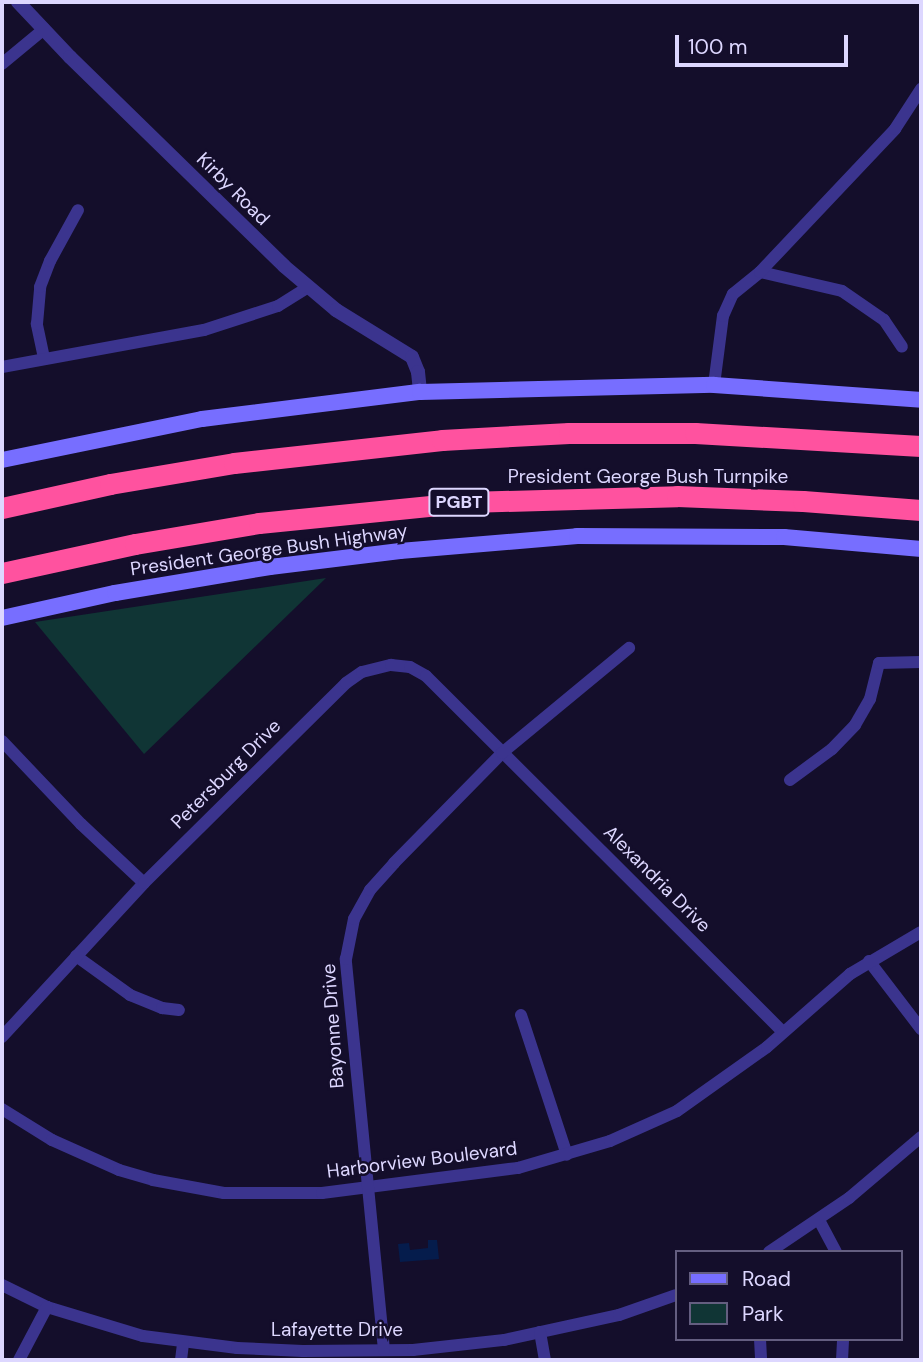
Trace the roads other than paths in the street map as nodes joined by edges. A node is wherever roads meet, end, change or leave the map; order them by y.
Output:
1 (18, 2) edge
2 (44, 29) junction
3 (2, 64) edge
4 (921, 89) edge
5 (78, 210) dead end
6 (760, 272) junction
7 (308, 287) junction
8 (902, 348) dead end
9 (44, 358) junction
10 (2, 367) edge
11 (714, 385) junction
12 (420, 392) junction
13 (921, 400) edge
14 (921, 446) edge
15 (2, 460) edge
16 (2, 508) edge
17 (921, 510) edge
18 (921, 549) edge
19 (2, 573) edge
20 (2, 618) edge
21 (629, 648) dead end
22 (921, 662) edge
23 (2, 741) edge
24 (502, 753) junction
25 (790, 780) dead end
26 (144, 883) junction
27 (921, 932) edge
28 (76, 956) junction
29 (869, 961) junction
30 (179, 1010) dead end
31 (521, 1015) dead end
32 (921, 1028) edge
33 (783, 1032) junction
34 (2, 1037) edge
35 (2, 1110) edge
36 (921, 1137) edge
37 (567, 1155) junction
38 (369, 1186) junction
39 (819, 1220) junction
40 (772, 1250) edge
41 (835, 1250) edge
42 (2, 1285) edge
43 (674, 1296) edge
44 (47, 1307) junction
45 (540, 1332) junction
46 (760, 1341) edge
47 (843, 1341) edge
48 (183, 1343) junction
49 (384, 1350) junction
50 (303, 1356) edge
51 (19, 1360) edge
52 (181, 1360) edge
53 (545, 1360) edge
54 (761, 1360) edge
55 (842, 1360) edge

1 - 2 street, Kirby Road
2 - 3 street
2 - 7 street, Kirby Road
4 - 6 street
5 - 9 street
6 - 8 street
6 - 11 street
7 - 9 street
7 - 12 street, Kirby Road
9 - 10 street
11 - 12 main road
11 - 13 main road
12 - 15 main road
14 - 16 highway
17 - 19 highway, President George Bush Turnpike / PGBT
18 - 20 main road, President George Bush Highway
21 - 24 street, Bayonne Drive
22 - 25 street
23 - 26 street
24 - 26 street, Petersburg Drive
24 - 33 street, Alexandria Drive
24 - 38 street, Bayonne Drive
26 - 28 street, Petersburg Drive
27 - 29 street, Harborview Boulevard
28 - 30 street
28 - 34 street, Petersburg Drive
29 - 32 street
29 - 33 street, Harborview Boulevard
31 - 37 street
33 - 37 street, Harborview Boulevard
35 - 38 street, Harborview Boulevard
36 - 39 street
37 - 38 street, Harborview Boulevard
38 - 49 street, Bayonne Drive
39 - 40 street
39 - 41 street
42 - 44 street, Lafayette Drive
43 - 45 street, Lafayette Drive
44 - 48 street, Lafayette Drive
44 - 51 street
45 - 49 street, Lafayette Drive
45 - 53 street
46 - 54 street
47 - 55 street
48 - 50 street, Lafayette Drive
48 - 52 street
49 - 50 street, Lafayette Drive

